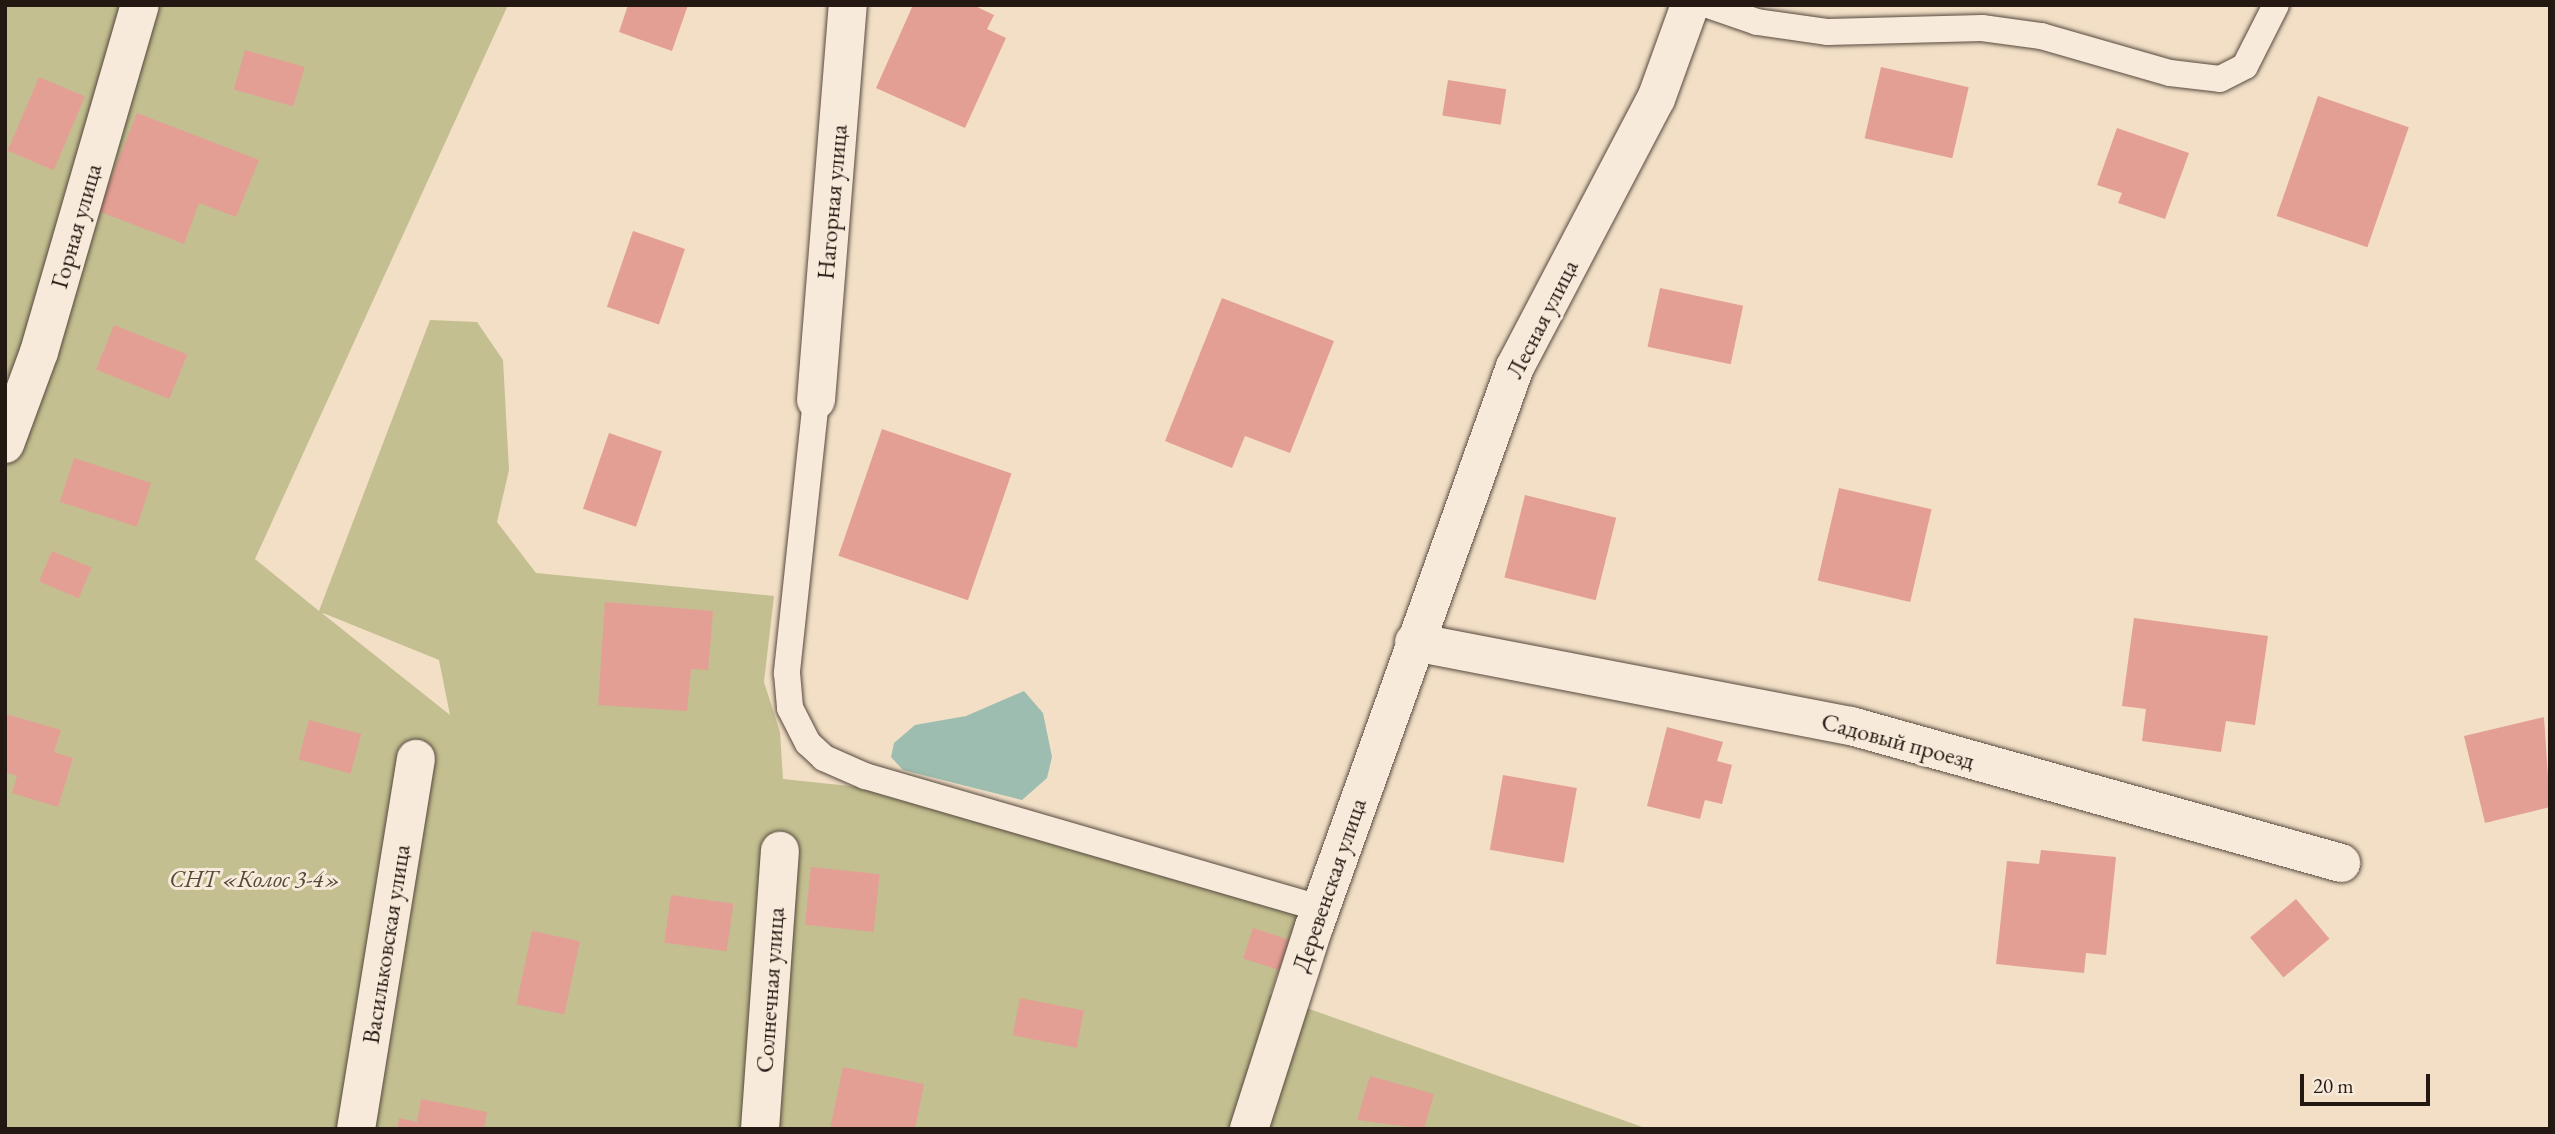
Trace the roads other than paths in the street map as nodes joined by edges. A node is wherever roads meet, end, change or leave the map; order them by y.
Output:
1 (140, 5) edge
2 (848, 5) edge
3 (1690, 5) edge
4 (1708, 5) edge
5 (2276, 5) edge
6 (816, 400) joint
7 (5, 444) edge
8 (1431, 646) junction
9 (416, 759) dead end
10 (780, 851) dead end
11 (2340, 863) dead end
12 (1322, 909) junction
13 (356, 1129) edge
14 (760, 1129) edge
15 (1249, 1129) edge

1 - 7 street, Горная улица
2 - 6 street, Нагорная улица
3 - 8 street, Лесная улица
4 - 5 lane
6 - 12 lane
8 - 11 street, Садовый проезд
8 - 12 street, Деревенская улица
9 - 13 street, Васильковская улица
10 - 14 street, Солнечная улица
12 - 15 street, Деревенская улица

